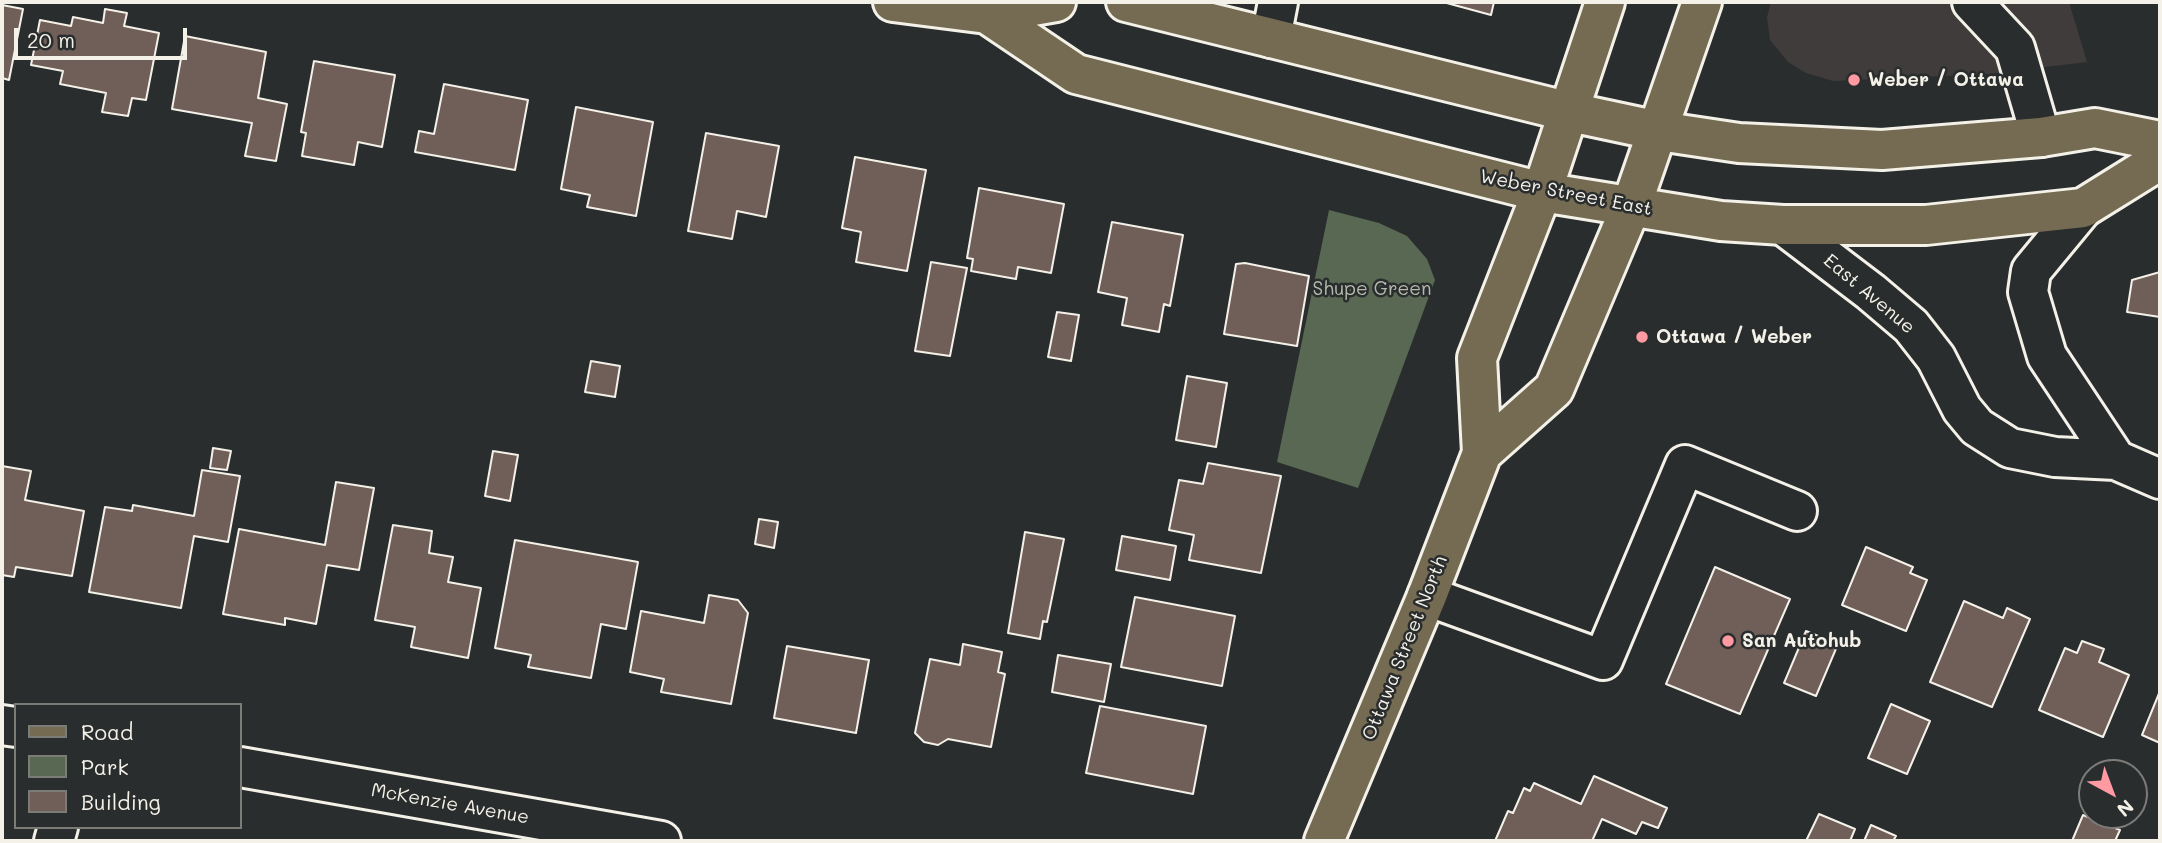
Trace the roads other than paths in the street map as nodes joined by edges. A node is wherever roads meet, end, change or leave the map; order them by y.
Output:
1 (893, 2) edge
2 (1056, 2) edge
3 (1126, 2) edge
4 (1605, 2) edge
5 (1702, 2) edge
6 (1972, 2) edge
7 (987, 14) junction
8 (1274, 20) edge
9 (1570, 112) junction
10 (1659, 131) junction
11 (2041, 137) junction
12 (2160, 141) edge
13 (2160, 160) edge
14 (1542, 192) junction
15 (1631, 207) junction
16 (2083, 208) junction
17 (1783, 225) junction
18 (1482, 453) junction
19 (2116, 460) junction
20 (2160, 479) edge
21 (1797, 512) dead end
22 (1427, 596) junction
23 (242, 767) edge
24 (661, 841) edge
25 (1324, 841) edge

1 - 7 main road, Weber Street East
2 - 7 main road, Weber Street East
3 - 8 main road
4 - 9 main road, Ottawa Street North
5 - 10 main road, Ottawa Street North
6 - 11 street
7 - 14 main road, Weber Street East
8 - 9 main road
9 - 10 main road
9 - 14 main road, Ottawa Street North
10 - 11 main road
10 - 15 main road, Ottawa Street North
11 - 12 main road
13 - 16 main road, Weber Street East
14 - 15 main road, Weber Street East
14 - 18 main road, Ottawa Street North
15 - 17 main road, Weber Street East
15 - 18 main road, Ottawa Street North
16 - 17 main road, Weber Street East
16 - 19 street
17 - 19 street, East Avenue
18 - 22 main road, Ottawa Street North
19 - 20 street, East Avenue
21 - 22 street
22 - 25 main road, Ottawa Street North
23 - 24 street, McKenzie Avenue

